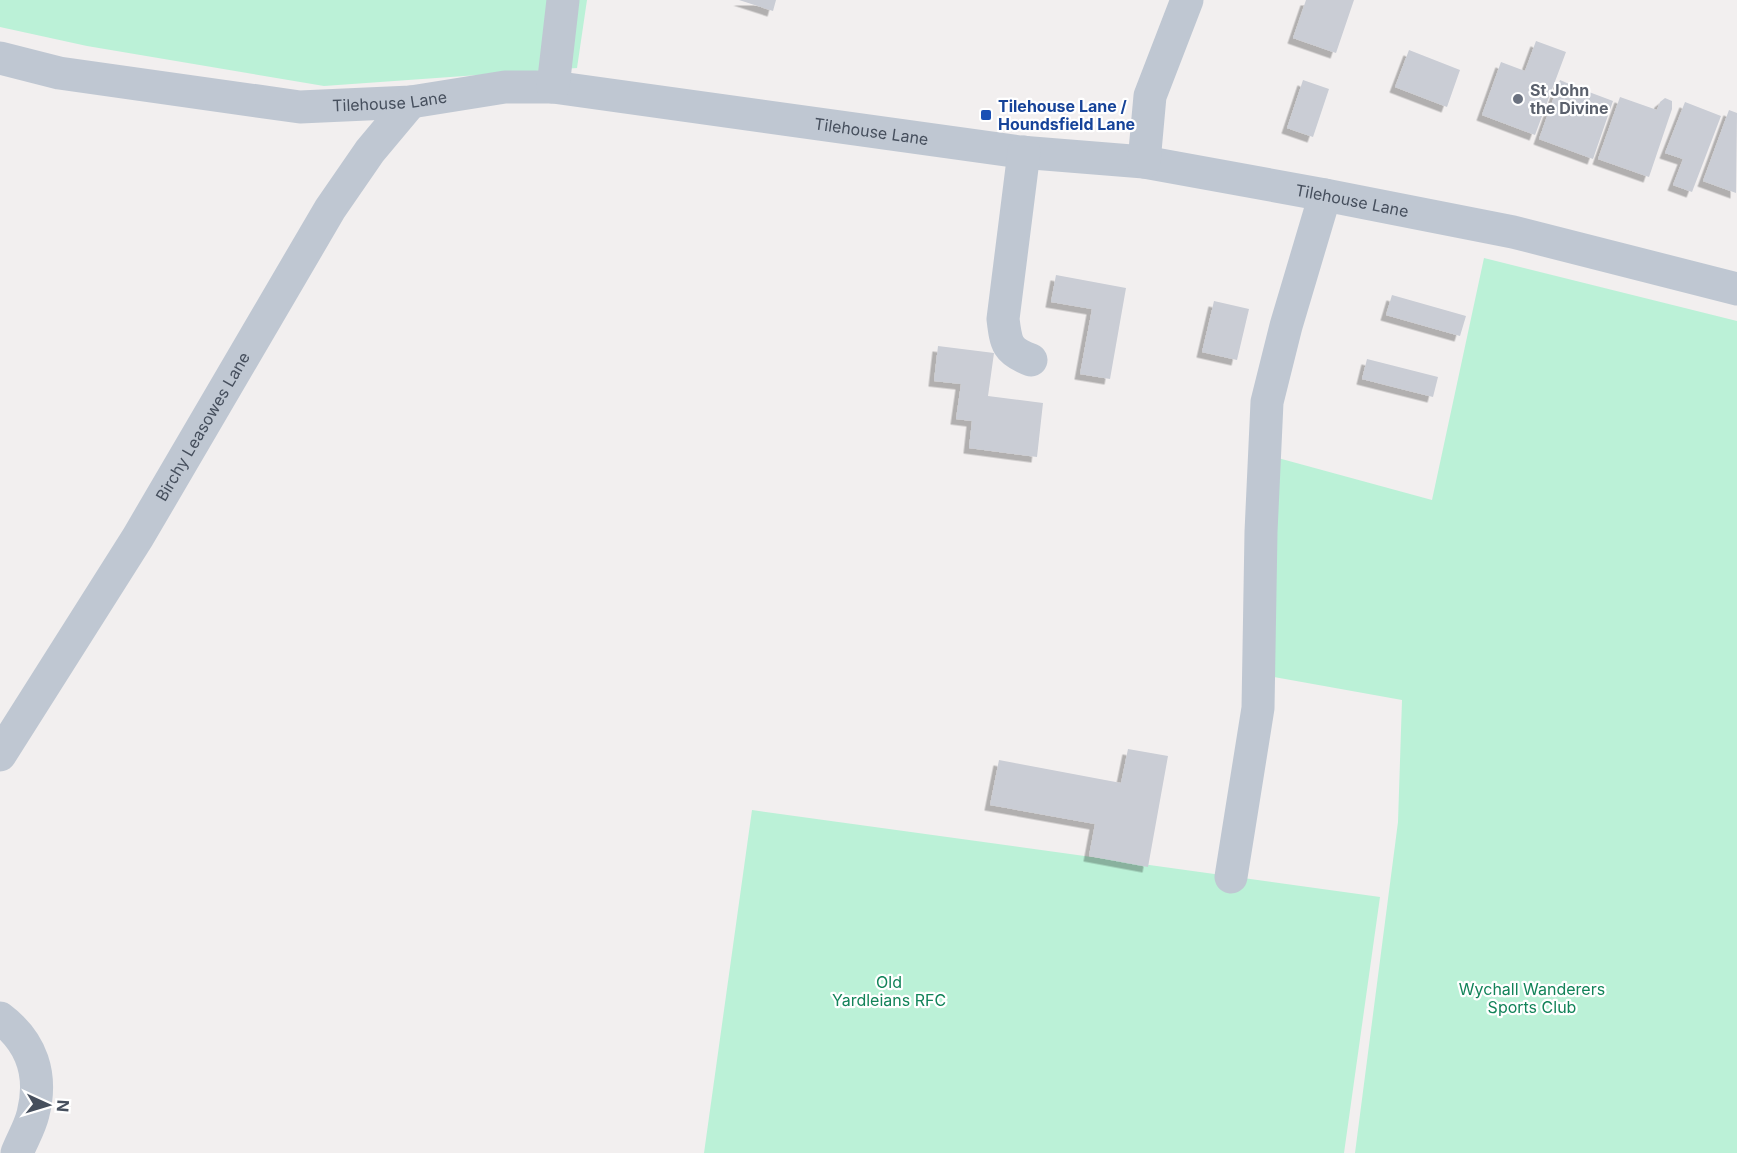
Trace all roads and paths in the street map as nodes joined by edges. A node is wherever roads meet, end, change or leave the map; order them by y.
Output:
1 (563, 0) edge
2 (1187, 0) edge
3 (0, 58) edge
4 (553, 87) junction
5 (411, 102) junction
6 (1023, 152) junction
7 (1144, 162) junction
8 (1325, 195) junction
9 (1737, 289) edge
10 (1031, 360) dead end
11 (0, 755) edge
12 (1232, 877) dead end
13 (0, 1018) edge
14 (17, 1153) edge

1 - 4 street
2 - 7 street
3 - 5 street, Tilehouse Lane
4 - 5 street, Tilehouse Lane
4 - 6 street, Tilehouse Lane
5 - 11 street, Birchy Leasowes Lane
6 - 7 street, Tilehouse Lane
6 - 10 street
7 - 8 street, Tilehouse Lane
8 - 9 street, Tilehouse Lane
8 - 12 street
13 - 14 street

